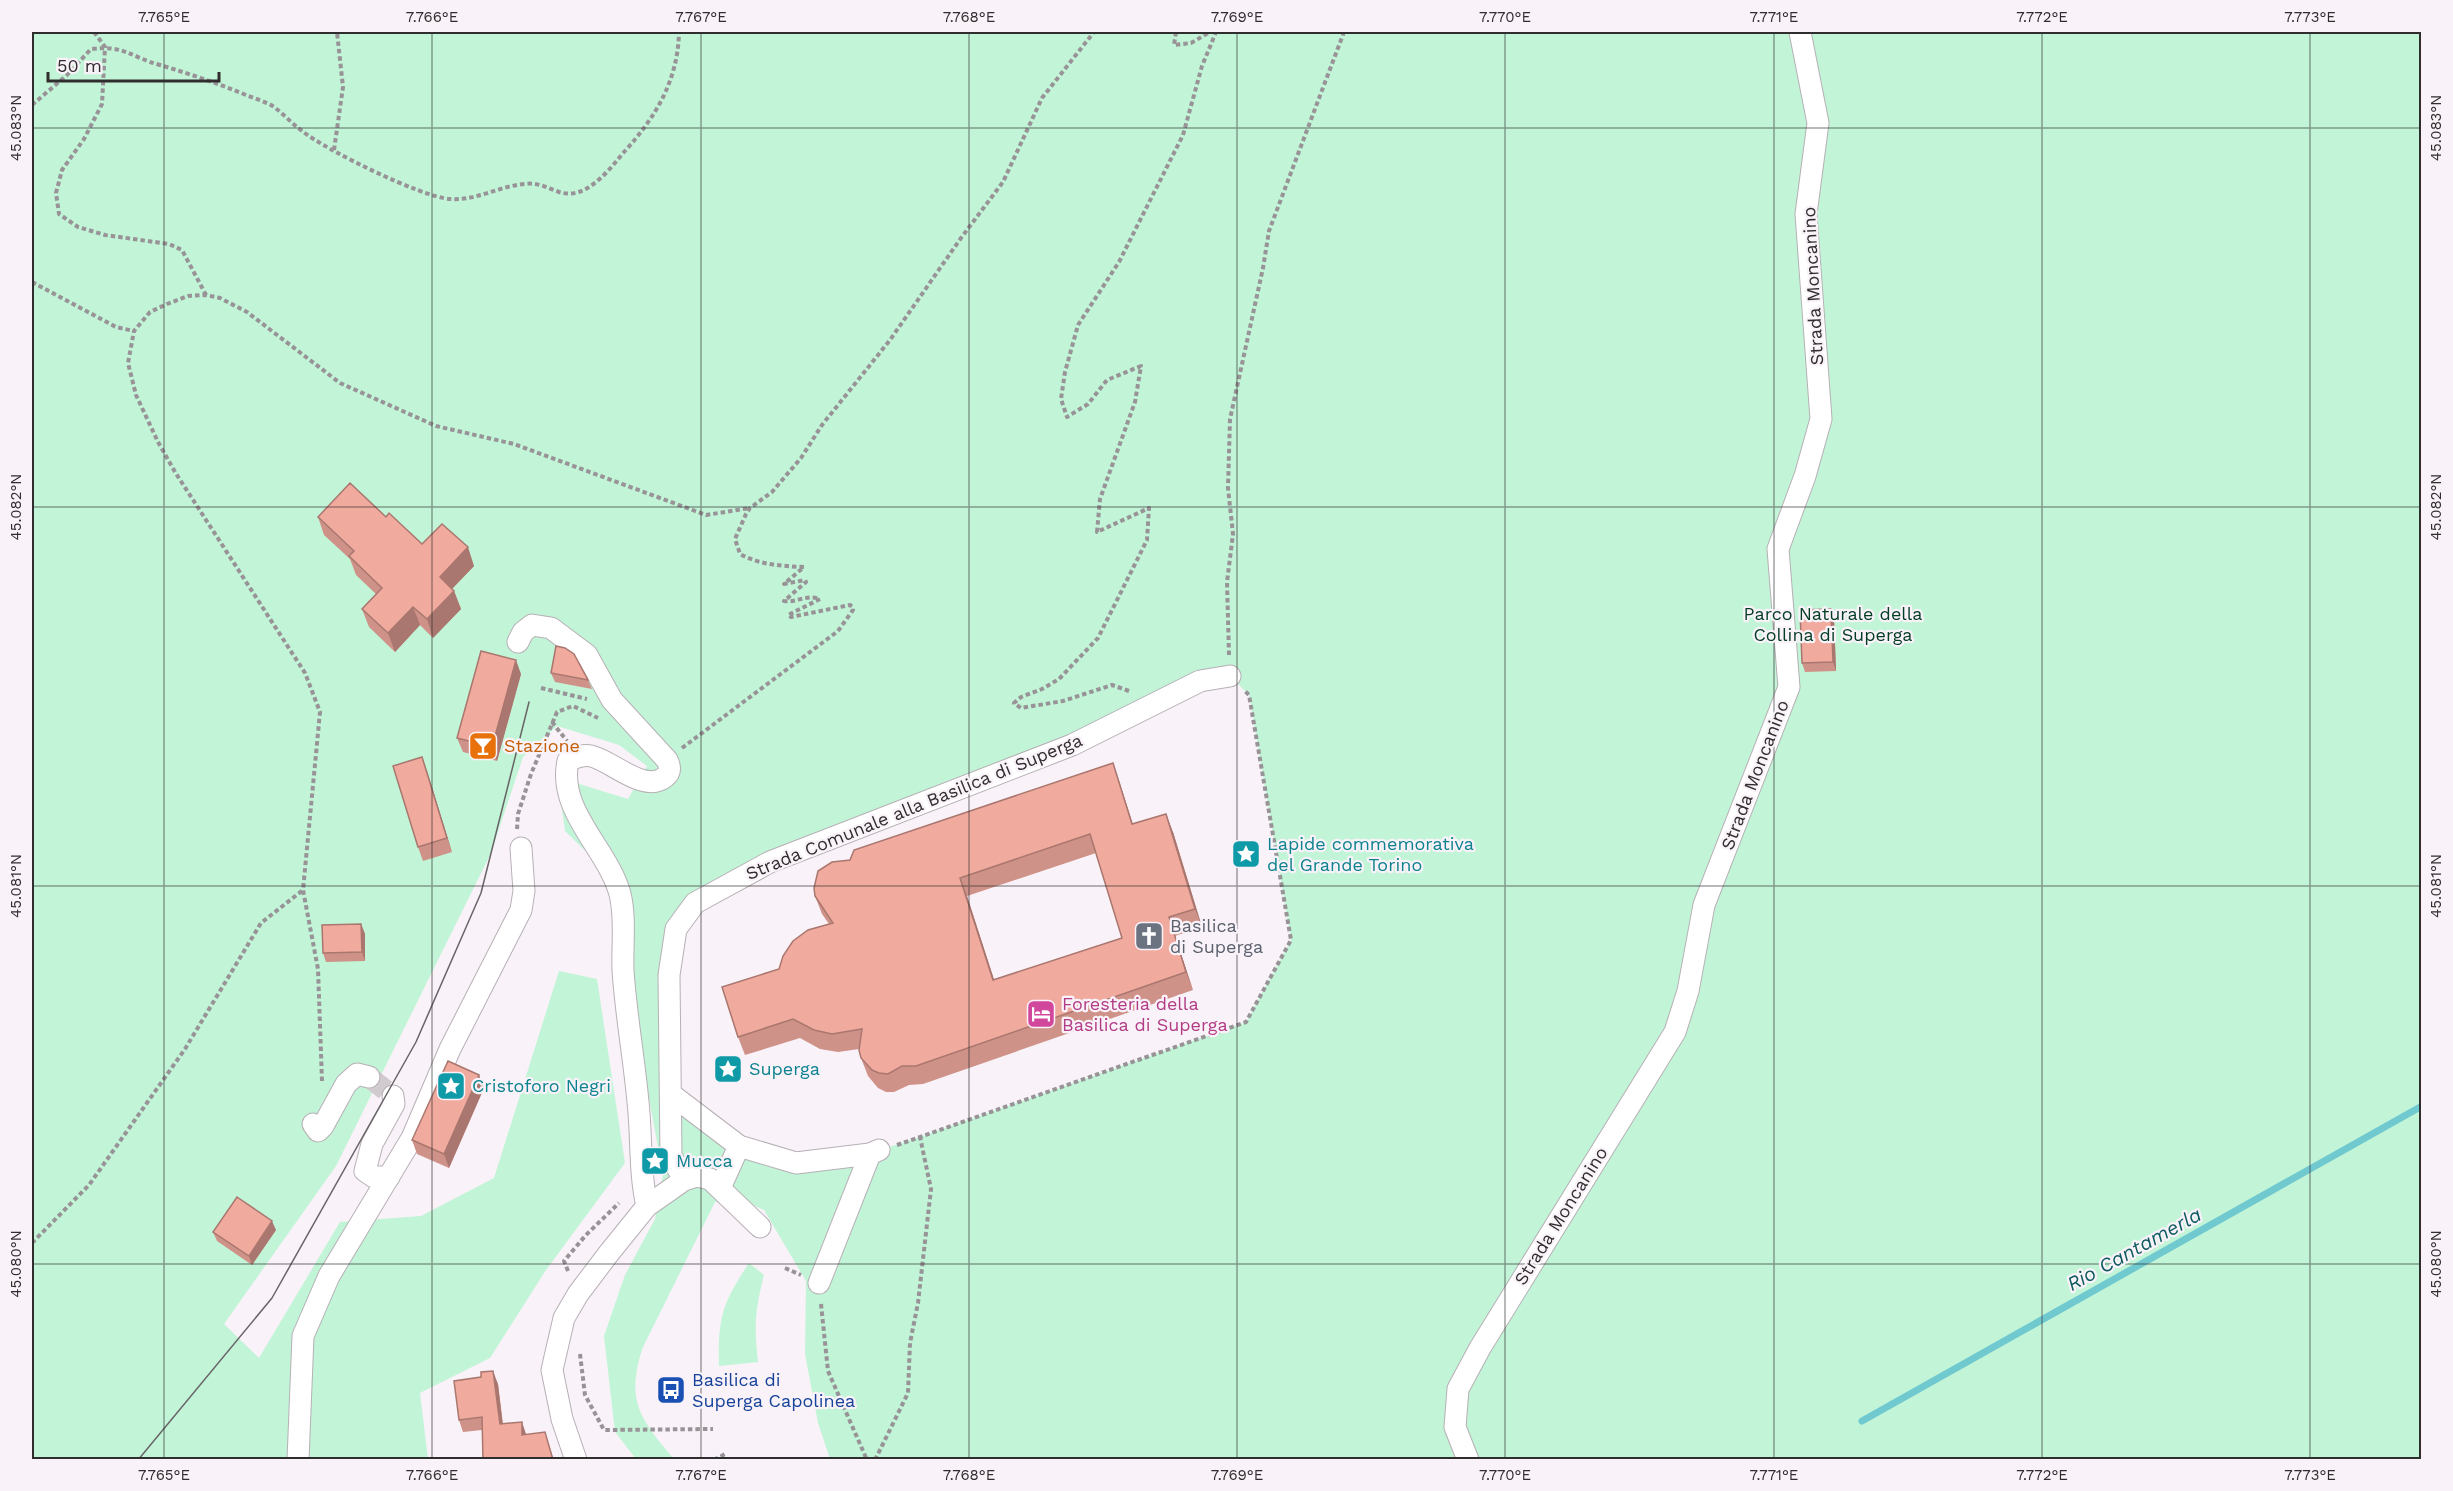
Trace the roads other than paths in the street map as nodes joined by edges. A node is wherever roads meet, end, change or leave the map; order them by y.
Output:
1 (1800, 32) edge
2 (518, 642) dead end
3 (1230, 676) road end
4 (521, 848) road end
5 (369, 1077) dead end
6 (672, 1095) junction
7 (393, 1096) dead end
8 (313, 1124) dead end
9 (739, 1146) junction
10 (389, 1177) junction
11 (684, 1180) junction
12 (720, 1188) junction
13 (647, 1206) junction
14 (760, 1227) dead end
15 (819, 1283) road end
16 (298, 1460) edge
17 (576, 1460) edge
18 (1468, 1460) edge

1 - 18 street, Strada Moncanino
2 - 13 street
3 - 6 street, Strada Comunale alla Basilica di Superga
4 - 10 street
5 - 8 street
6 - 9 street
6 - 11 street, Strada Comunale alla Basilica di Superga
7 - 10 street
9 - 12 street
9 - 15 street
10 - 16 street
11 - 12 street
11 - 13 street
12 - 14 street
13 - 17 street

